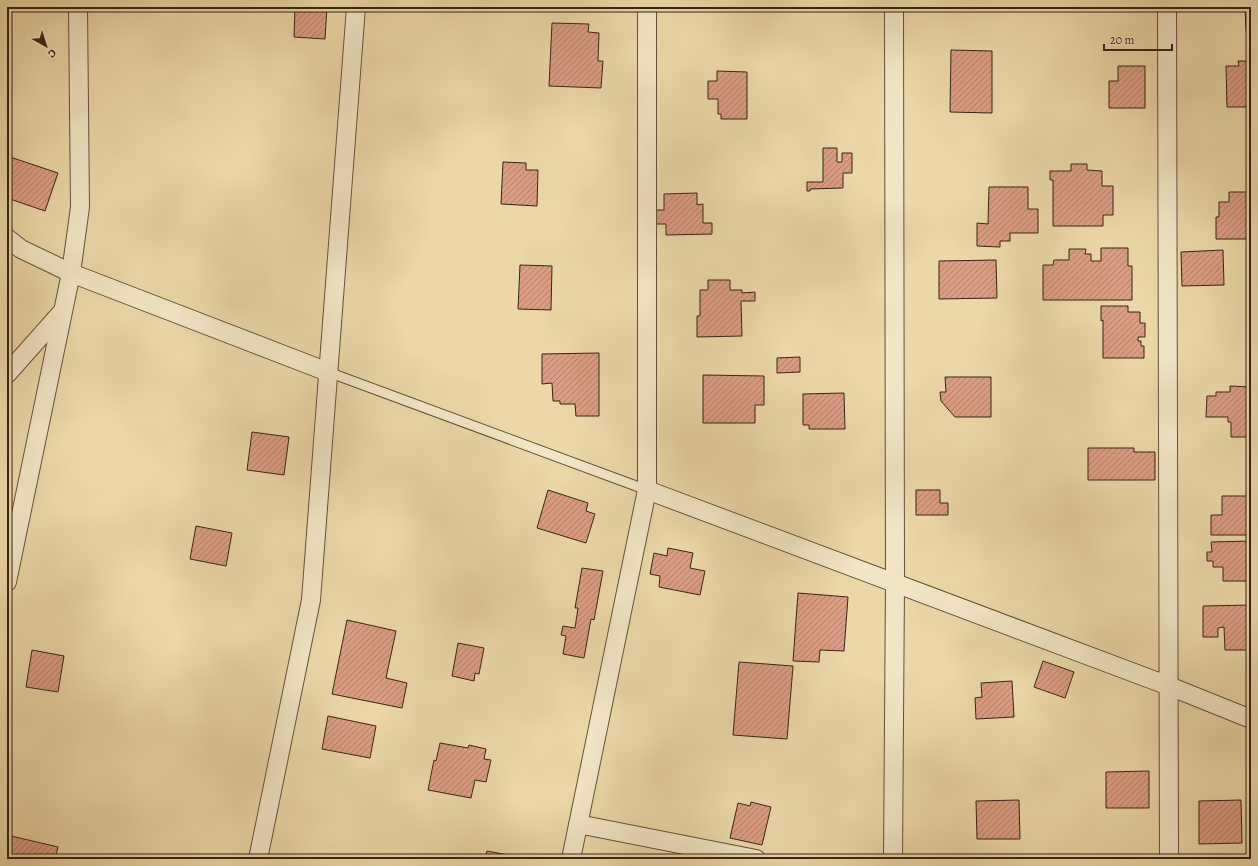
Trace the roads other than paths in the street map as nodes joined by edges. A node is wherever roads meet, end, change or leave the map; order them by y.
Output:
1 (78, 7) edge
2 (356, 7) edge
3 (647, 7) edge
4 (894, 7) edge
5 (1167, 7) edge
6 (7, 238) edge
7 (70, 273) junction
8 (63, 311) junction
9 (328, 372) junction
10 (7, 374) edge
11 (647, 490) junction
12 (7, 582) edge
13 (895, 583) junction
14 (1169, 686) junction
15 (1251, 719) edge
16 (578, 824) junction
17 (258, 859) edge
18 (571, 859) edge
19 (756, 859) edge
20 (893, 859) edge
21 (1169, 859) edge

1 - 7 street
2 - 9 street
3 - 11 street
4 - 13 street
5 - 14 street
6 - 7 street
7 - 8 street
7 - 9 street
8 - 10 street
8 - 12 street
9 - 11 lane
9 - 17 street
11 - 13 street
11 - 16 street
13 - 14 street
13 - 20 street
14 - 15 street
14 - 21 street
16 - 18 street
16 - 19 street

